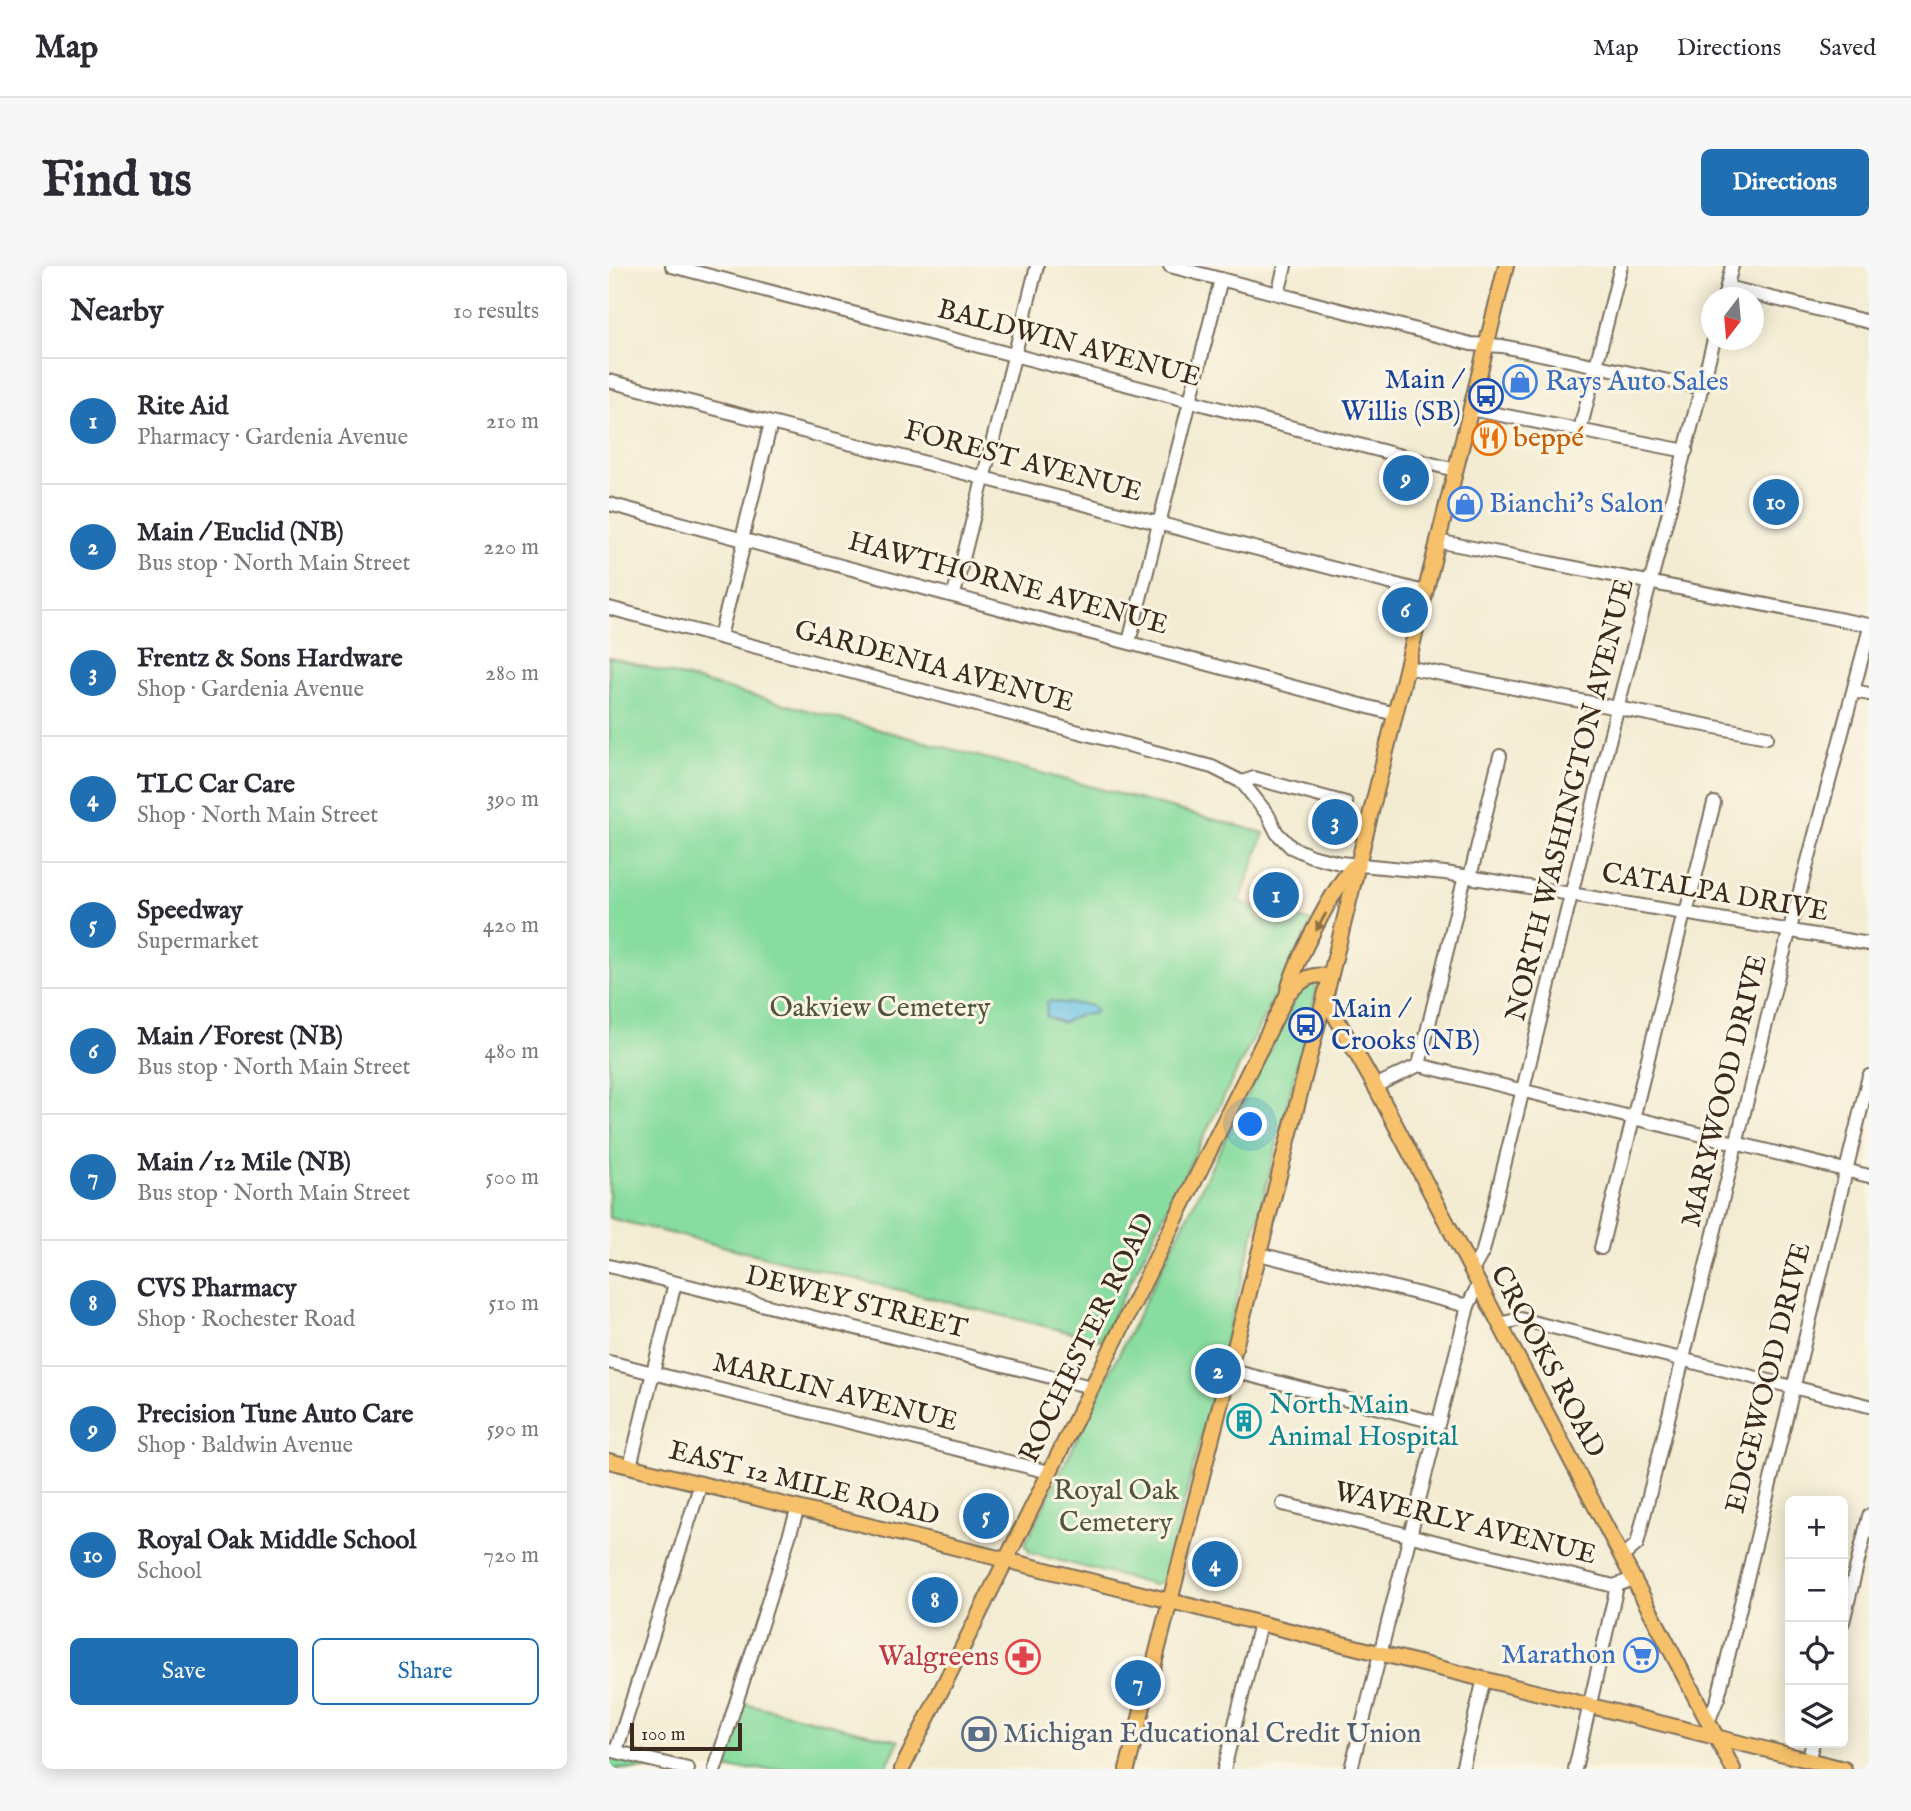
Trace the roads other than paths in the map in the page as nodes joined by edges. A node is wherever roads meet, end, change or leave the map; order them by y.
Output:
1 (672, 266) edge
2 (1037, 266) edge
3 (1170, 266) edge
4 (1285, 266) edge
5 (1506, 266) edge
6 (1621, 266) edge
7 (1732, 266) edge
8 (1221, 279) junction
9 (1726, 287) edge
10 (1278, 294) junction
11 (1764, 300) edge
12 (1869, 323) edge
13 (1486, 345) junction
14 (1712, 350) edge
15 (1014, 355) junction
16 (1597, 366) junction
17 (609, 381) edge
18 (1702, 388) junction
19 (1190, 401) junction
20 (1470, 409) junction
21 (771, 423) junction
22 (1580, 430) junction
23 (1686, 452) junction
24 (1455, 470) junction
25 (983, 477) junction
26 (609, 504) edge
27 (1159, 523) junction
28 (743, 540) junction
29 (1437, 541) junction
30 (1652, 583) junction
31 (1424, 592) junction
32 (954, 594) junction
33 (609, 608) edge
34 (1869, 625) edge
35 (1869, 631) edge
36 (720, 636) junction
37 (1129, 642) junction
38 (1406, 667) junction
39 (1854, 691) junction
40 (1869, 694) edge
41 (1617, 708) junction
42 (1395, 714) junction
43 (1767, 737) dead end
44 (1500, 756) dead end
45 (1243, 782) junction
46 (1346, 803) dead end
47 (1713, 803) dead end
48 (1356, 864) junction
49 (1429, 871) joint
50 (1468, 877) junction
51 (1571, 894) junction
52 (1685, 913) junction
53 (1791, 930) junction
54 (1869, 944) edge
55 (1330, 977) junction
56 (1288, 993) junction
57 (1325, 998) junction
58 (1419, 1065) junction
59 (1869, 1076) edge
60 (1375, 1086) junction
61 (1523, 1091) junction
62 (1633, 1118) junction
63 (1737, 1144) junction
64 (1846, 1171) junction
65 (1869, 1176) edge
66 (1601, 1248) dead end
67 (1259, 1254) junction
68 (609, 1266) edge
69 (1476, 1277) junction
70 (675, 1283) junction
71 (1468, 1306) junction
72 (1500, 1324) junction
73 (1683, 1361) junction
74 (609, 1362) edge
75 (1229, 1370) junction
76 (652, 1373) junction
77 (1091, 1387) junction
78 (1793, 1387) junction
79 (1869, 1406) edge
80 (1438, 1423) junction
81 (609, 1461) edge
82 (630, 1466) junction
83 (1049, 1472) junction
84 (701, 1483) junction
85 (1283, 1504) dead end
86 (798, 1508) junction
87 (1869, 1516) edge
88 (1409, 1535) junction
89 (1622, 1557) junction
90 (1006, 1559) junction
91 (1633, 1579) junction
92 (1617, 1586) junction
93 (1170, 1600) junction
94 (1848, 1602) edge
95 (1260, 1623) junction
96 (1379, 1653) junction
97 (1484, 1679) junction
98 (1718, 1692) junction
99 (1699, 1703) junction
100 (1589, 1705) junction
101 (1708, 1722) junction
102 (1716, 1738) junction
103 (1812, 1748) edge
104 (613, 1750) edge
105 (1808, 1760) junction
106 (688, 1769) edge
107 (715, 1769) edge
108 (902, 1769) edge
109 (1127, 1769) edge
110 (1224, 1769) edge
111 (1350, 1769) edge
112 (1462, 1769) edge
113 (1574, 1769) edge
114 (1733, 1769) edge
115 (1844, 1769) edge

1 - 15 street, BALDWIN AVENUE
2 - 15 street
3 - 8 street
4 - 10 street
5 - 13 main road
6 - 16 street
7 - 9 street
8 - 10 street
8 - 19 street
10 - 13 street
11 - 12 street
13 - 16 street
13 - 20 main road
14 - 18 street, NORTH WASHINGTON AVENUE
15 - 19 street, BALDWIN AVENUE
15 - 25 street
16 - 18 street
16 - 22 street
17 - 21 street, FOREST AVENUE
18 - 23 street, NORTH WASHINGTON AVENUE
19 - 24 street, BALDWIN AVENUE
19 - 27 street
20 - 22 street
20 - 24 main road
21 - 25 street, FOREST AVENUE
21 - 28 street
22 - 23 street
23 - 30 street, NORTH WASHINGTON AVENUE
24 - 29 main road
25 - 27 street, FOREST AVENUE
25 - 32 street
26 - 28 street, HAWTHORNE AVENUE
27 - 31 street, FOREST AVENUE
27 - 37 street
28 - 32 street, HAWTHORNE AVENUE
28 - 36 street
29 - 30 street
29 - 31 main road
30 - 34 street
30 - 41 street, NORTH WASHINGTON AVENUE
31 - 38 main road
32 - 37 street, HAWTHORNE AVENUE
33 - 36 street, GARDENIA AVENUE
35 - 39 street, MARYWOOD DRIVE
36 - 45 street, GARDENIA AVENUE
37 - 42 street, HAWTHORNE AVENUE
38 - 41 street
38 - 42 main road
39 - 40 street
39 - 53 street, MARYWOOD DRIVE
41 - 43 street
41 - 51 street, NORTH WASHINGTON AVENUE
42 - 48 main road
44 - 50 street
45 - 46 street, GARDENIA AVENUE
45 - 48 street, GARDENIA AVENUE
47 - 52 street
48 - 49 street, GARDENIA AVENUE
48 - 55 main road
48 -> 56 main road
49 - 50 street, CATALPA DRIVE
50 - 51 street, CATALPA DRIVE
50 - 58 street
51 - 52 street, CATALPA DRIVE
51 - 61 street, NORTH WASHINGTON AVENUE
52 - 53 street, CATALPA DRIVE
52 - 62 street
53 - 54 street, CATALPA DRIVE
53 - 63 street, MARYWOOD DRIVE
55 - 56 main road, ROCHESTER ROAD
55 - 57 main road
56 - 77 main road, ROCHESTER ROAD
57 - 60 main road, CROOKS ROAD
57 - 67 main road
58 - 60 street
58 - 61 street
59 - 64 street, EDGEWOOD DRIVE
60 - 69 main road, CROOKS ROAD
61 - 62 street
61 - 69 street, NORTH WASHINGTON AVENUE
62 - 63 street
62 - 66 street
63 - 64 street
63 - 73 street, MARYWOOD DRIVE
64 - 65 street
64 - 78 street, EDGEWOOD DRIVE
67 - 71 street
67 - 75 main road
68 - 70 street, DEWEY STREET
69 - 71 street, NORTH WASHINGTON AVENUE
69 - 72 main road, CROOKS ROAD
70 - 76 street
70 - 77 street, DEWEY STREET
71 - 80 street, NORTH WASHINGTON AVENUE
72 - 73 street
72 - 89 main road, CROOKS ROAD
73 - 78 street
73 - 89 street, MARYWOOD DRIVE
74 - 76 street, MARLIN AVENUE
75 - 80 street
75 - 93 main road
76 - 82 street
76 - 83 street, MARLIN AVENUE
77 - 83 main road, ROCHESTER ROAD
78 - 79 street
78 - 98 street, EDGEWOOD DRIVE
80 - 88 street, NORTH WASHINGTON AVENUE
81 - 82 main road, EAST 12 MILE ROAD
82 - 84 main road, EAST 12 MILE ROAD
83 - 90 main road, ROCHESTER ROAD
84 - 86 main road, EAST 12 MILE ROAD
84 - 104 street
85 - 88 street, WAVERLY AVENUE
86 - 90 main road, EAST 12 MILE ROAD
86 - 107 street
87 - 94 street
88 - 92 street, WAVERLY AVENUE
88 - 96 street, NORTH WASHINGTON AVENUE
89 - 91 main road, CROOKS ROAD
90 - 93 main road, EAST 12 MILE ROAD
90 - 108 main road, ROCHESTER ROAD
91 - 92 street, WAVERLY AVENUE
91 - 99 main road, CROOKS ROAD
92 - 100 street
93 - 95 main road, EAST 12 MILE ROAD
93 - 109 main road
95 - 96 main road, EAST 12 MILE ROAD
95 - 110 street
96 - 97 main road, EAST 12 MILE ROAD
96 - 111 street, NORTH WASHINGTON AVENUE
97 - 100 main road, EAST 12 MILE ROAD
97 - 112 street
98 - 99 street
98 - 101 street, EDGEWOOD DRIVE
99 - 101 main road, CROOKS ROAD
100 - 102 main road, EAST 12 MILE ROAD
100 - 113 street
101 - 102 main road, CROOKS ROAD
102 - 105 main road, EAST 12 MILE ROAD
102 - 114 main road, CROOKS ROAD
103 - 105 street
104 - 106 street
105 - 115 main road, EAST 12 MILE ROAD

